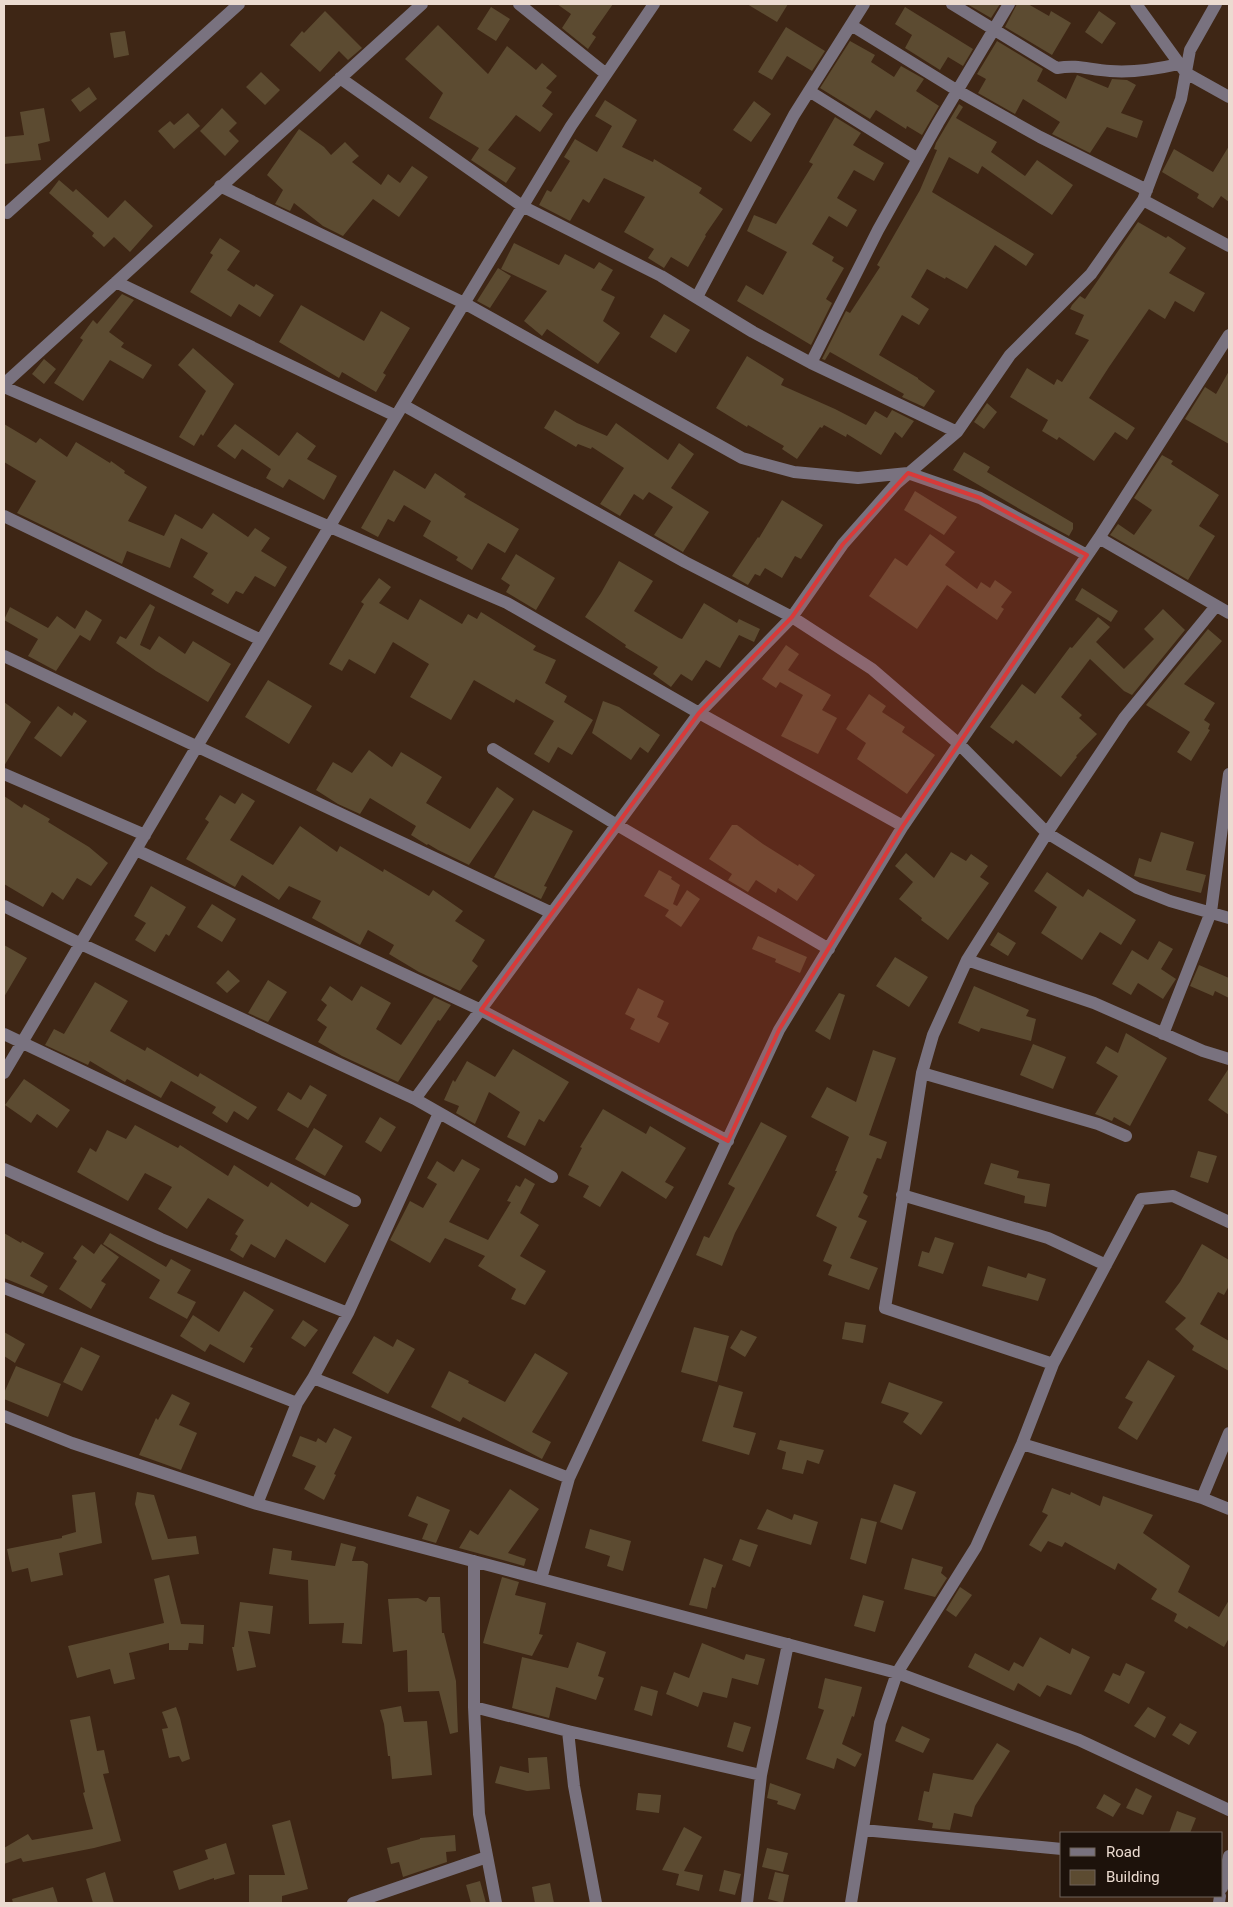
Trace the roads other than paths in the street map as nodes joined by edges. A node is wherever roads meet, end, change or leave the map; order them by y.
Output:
1 (239, 4) edge
2 (422, 4) edge
3 (519, 4) edge
4 (654, 4) edge
5 (864, 4) edge
6 (952, 4) edge
7 (1010, 4) edge
8 (1136, 4) edge
9 (1216, 4) edge
10 (851, 26) junction
11 (994, 30) junction
12 (1183, 68) junction
13 (606, 74) junction
14 (340, 78) junction
15 (809, 91) junction
16 (958, 91) junction
17 (1229, 97) edge
18 (918, 159) junction
19 (220, 186) junction
20 (1145, 195) junction
21 (522, 206) junction
22 (7, 213) dead end
23 (1229, 246) edge
24 (116, 282) junction
25 (697, 297) junction
26 (464, 303) junction
27 (1229, 335) edge
28 (811, 363) junction
29 (4, 386) edge
30 (402, 405) junction
31 (396, 416) junction
32 (957, 432) junction
33 (908, 473) junction
34 (4, 516) edge
35 (329, 528) junction
36 (1099, 538) junction
37 (1087, 555) junction
38 (1216, 606) junction
39 (1229, 613) edge
40 (792, 618) junction
41 (261, 640) junction
42 (4, 656) edge
43 (699, 713) junction
44 (959, 744) junction
45 (196, 748) junction
46 (493, 749) dead end
47 (4, 774) edge
48 (1229, 780) edge
49 (617, 824) junction
50 (903, 826) junction
51 (1047, 833) junction
52 (145, 835) junction
53 (136, 850) junction
54 (4, 906) edge
55 (1212, 912) junction
56 (552, 913) junction
57 (1229, 918) edge
58 (80, 944) junction
59 (829, 949) junction
60 (967, 960) junction
61 (481, 1010) junction
62 (4, 1034) edge
63 (1163, 1034) junction
64 (22, 1043) junction
65 (1229, 1059) edge
66 (4, 1073) edge
67 (922, 1073) junction
68 (415, 1099) junction
69 (439, 1112) junction
70 (1126, 1136) dead end
71 (728, 1141) junction
72 (4, 1169) edge
73 (552, 1177) dead end
74 (902, 1195) junction
75 (354, 1201) dead end
76 (1229, 1222) edge
77 (1106, 1265) junction
78 (4, 1288) edge
79 (348, 1313) junction
80 (1053, 1364) junction
81 (313, 1378) junction
82 (297, 1403) junction
83 (4, 1416) edge
84 (1229, 1432) edge
85 (1022, 1444) junction
86 (569, 1478) junction
87 (1202, 1498) junction
88 (257, 1504) junction
89 (1229, 1509) edge
90 (474, 1561) junction
91 (541, 1579) junction
92 (788, 1644) junction
93 (897, 1673) junction
94 (474, 1707) junction
95 (568, 1732) junction
96 (761, 1775) junction
97 (1229, 1810) edge
98 (863, 1830) junction
99 (1060, 1849) edge
100 (487, 1857) junction
101 (1227, 1862) edge
102 (1223, 1883) edge
103 (353, 1903) edge
104 (496, 1903) edge
105 (596, 1903) edge
106 (747, 1903) edge
107 (851, 1903) edge

1 - 22 street
2 - 14 street
3 - 13 street
4 - 13 street
5 - 10 street
6 - 11 street
7 - 11 street
8 - 12 street
9 - 12 street
10 - 15 street
10 - 16 street
11 - 12 street
11 - 16 street
12 - 17 street
12 - 20 street
13 - 21 street
14 - 19 street
14 - 21 street
15 - 18 street
15 - 25 street
16 - 18 street
16 - 20 street
18 - 28 street
19 - 24 street
19 - 26 street
20 - 23 street
20 - 32 street
21 - 25 street
21 - 26 street
24 - 29 street
24 - 31 street
25 - 28 street
26 - 30 street
26 - 33 street
27 - 36 street
28 - 32 street
29 - 35 street
30 - 31 street
30 - 40 street
31 - 35 street
32 - 33 street
33 - 37 street
33 - 40 street
34 - 41 street
35 - 41 street
35 - 43 street
36 - 37 street
36 - 38 street
37 - 44 street
38 - 39 street
38 - 51 street
40 - 43 street
40 - 44 street
41 - 45 street
42 - 45 street
43 - 49 street
43 - 50 street
44 - 50 street
44 - 51 street
45 - 52 street
45 - 56 street
46 - 49 street
47 - 52 street
48 - 55 street
49 - 56 street
49 - 59 street
50 - 59 street
51 - 55 street
51 - 60 street
52 - 53 street
53 - 58 street
53 - 61 street
54 - 58 street
55 - 57 street
55 - 63 street
56 - 61 street
58 - 64 street
58 - 68 street
59 - 71 street
60 - 63 street
60 - 67 street
61 - 68 street
61 - 71 street
62 - 64 street
63 - 65 street
64 - 66 street
64 - 75 street
67 - 70 street
67 - 74 street
68 - 69 street
69 - 73 street
69 - 79 street
71 - 86 street
72 - 79 street
74 - 77 street
74 - 80 street
76 - 77 street
77 - 80 street
78 - 82 street
79 - 81 street
80 - 85 street
81 - 82 street
81 - 86 street
82 - 88 street
83 - 88 street
84 - 87 street
85 - 87 street
85 - 93 street
86 - 91 street
87 - 89 street
88 - 90 street
90 - 91 street
90 - 94 street
91 - 92 street
92 - 93 street
92 - 96 street
93 - 97 street
93 - 98 street
94 - 95 street
94 - 100 street
95 - 96 street
95 - 105 street
96 - 106 street
98 - 99 street
98 - 107 street
100 - 103 street
100 - 104 street
101 - 102 street

